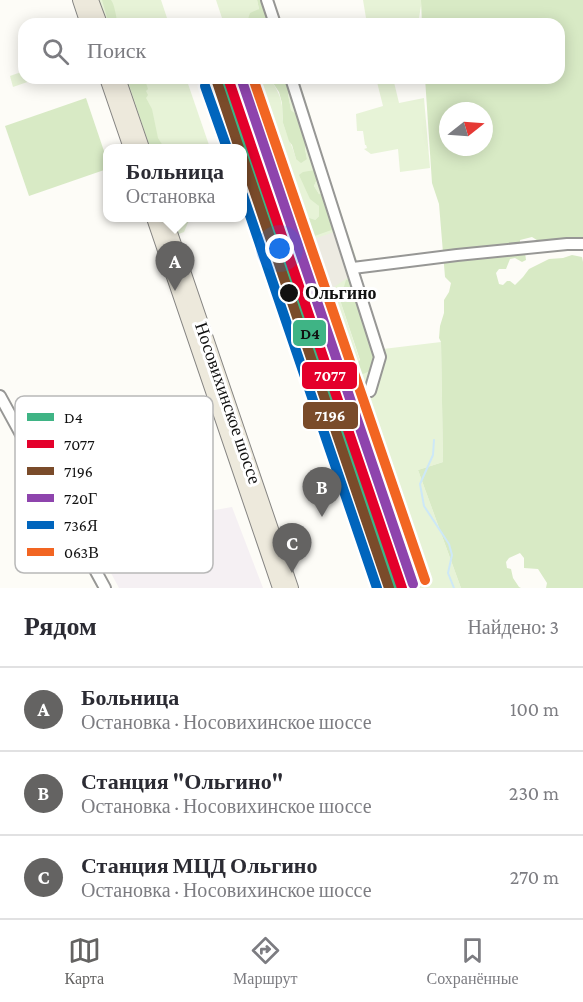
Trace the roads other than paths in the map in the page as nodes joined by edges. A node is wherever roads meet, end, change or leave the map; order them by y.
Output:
1 (80, 0) edge
2 (92, 0) edge
3 (267, 0) edge
4 (86, 18) edge
5 (98, 18) edge
6 (273, 18) edge
7 (109, 84) edge
8 (120, 84) edge
9 (293, 84) edge
10 (129, 144) edge
11 (141, 144) edge
12 (155, 222) edge
13 (166, 222) edge
14 (583, 244) edge
15 (352, 268) junction
16 (370, 391) dead end
17 (0, 396) edge
18 (15, 423) edge
19 (97, 573) edge
20 (105, 588) edge
21 (280, 588) edge
22 (291, 588) edge

1 - 4 main road
2 - 5 main road
3 - 6 street
7 - 10 main road
8 - 11 main road
9 - 15 street
12 - 21 main road, Носовихинское шоссе
13 - 22 main road, Носовихинское шоссе
14 - 15 street
15 - 16 street
17 - 18 street
19 - 20 street

